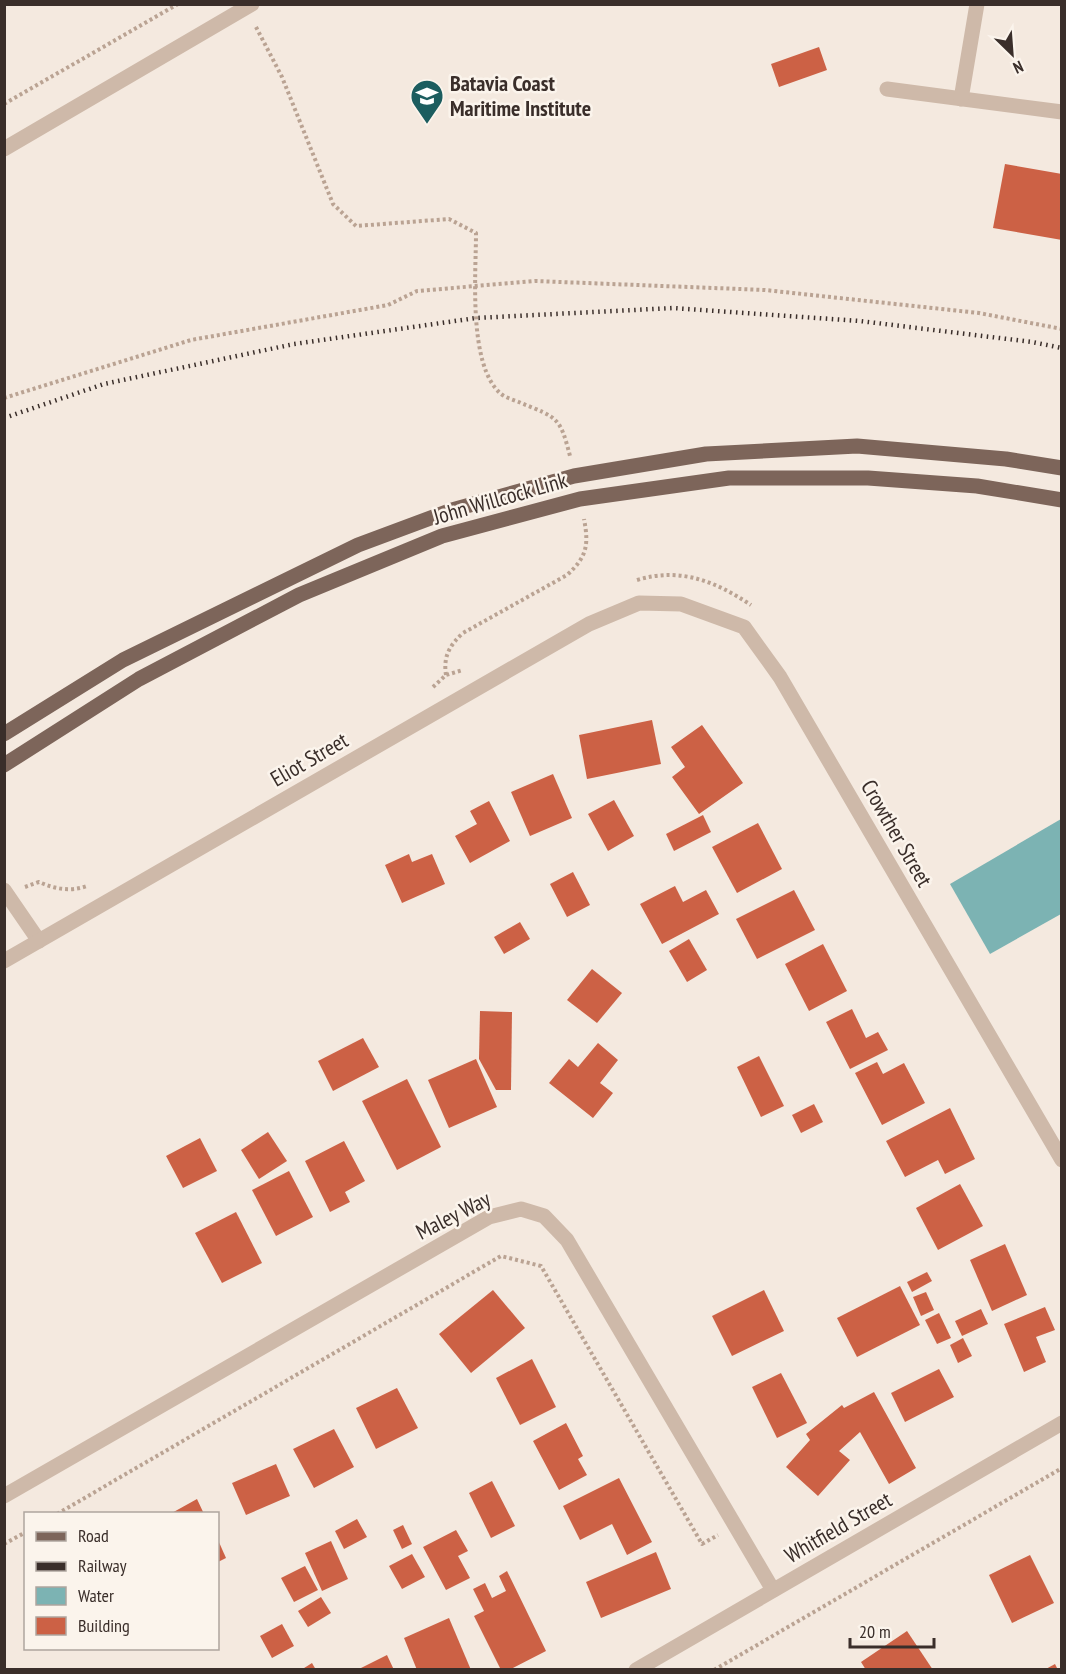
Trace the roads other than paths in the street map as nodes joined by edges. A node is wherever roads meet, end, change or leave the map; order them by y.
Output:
1 (976, 4) edge
2 (249, 6) edge
3 (887, 89) dead end
4 (961, 99) junction
5 (1062, 112) edge
6 (4, 148) edge
7 (1062, 468) edge
8 (1062, 500) edge
9 (639, 603) joint
10 (4, 734) edge
11 (4, 765) edge
12 (4, 890) edge
13 (39, 941) junction
14 (4, 961) edge
15 (1062, 1160) edge
16 (1062, 1423) edge
17 (4, 1497) edge
18 (773, 1590) junction
19 (636, 1670) edge

1 - 4 street
2 - 6 street
3 - 4 street
4 - 5 street
7 - 10 main road, John Willcock Link
8 - 11 main road, John Willcock Link
9 - 13 street, Eliot Street
9 - 15 street, Crowther Street
12 - 13 street
13 - 14 street, Eliot Street
16 - 18 street, Whitfield Street
17 - 18 street, Maley Way
18 - 19 street, Whitfield Street

